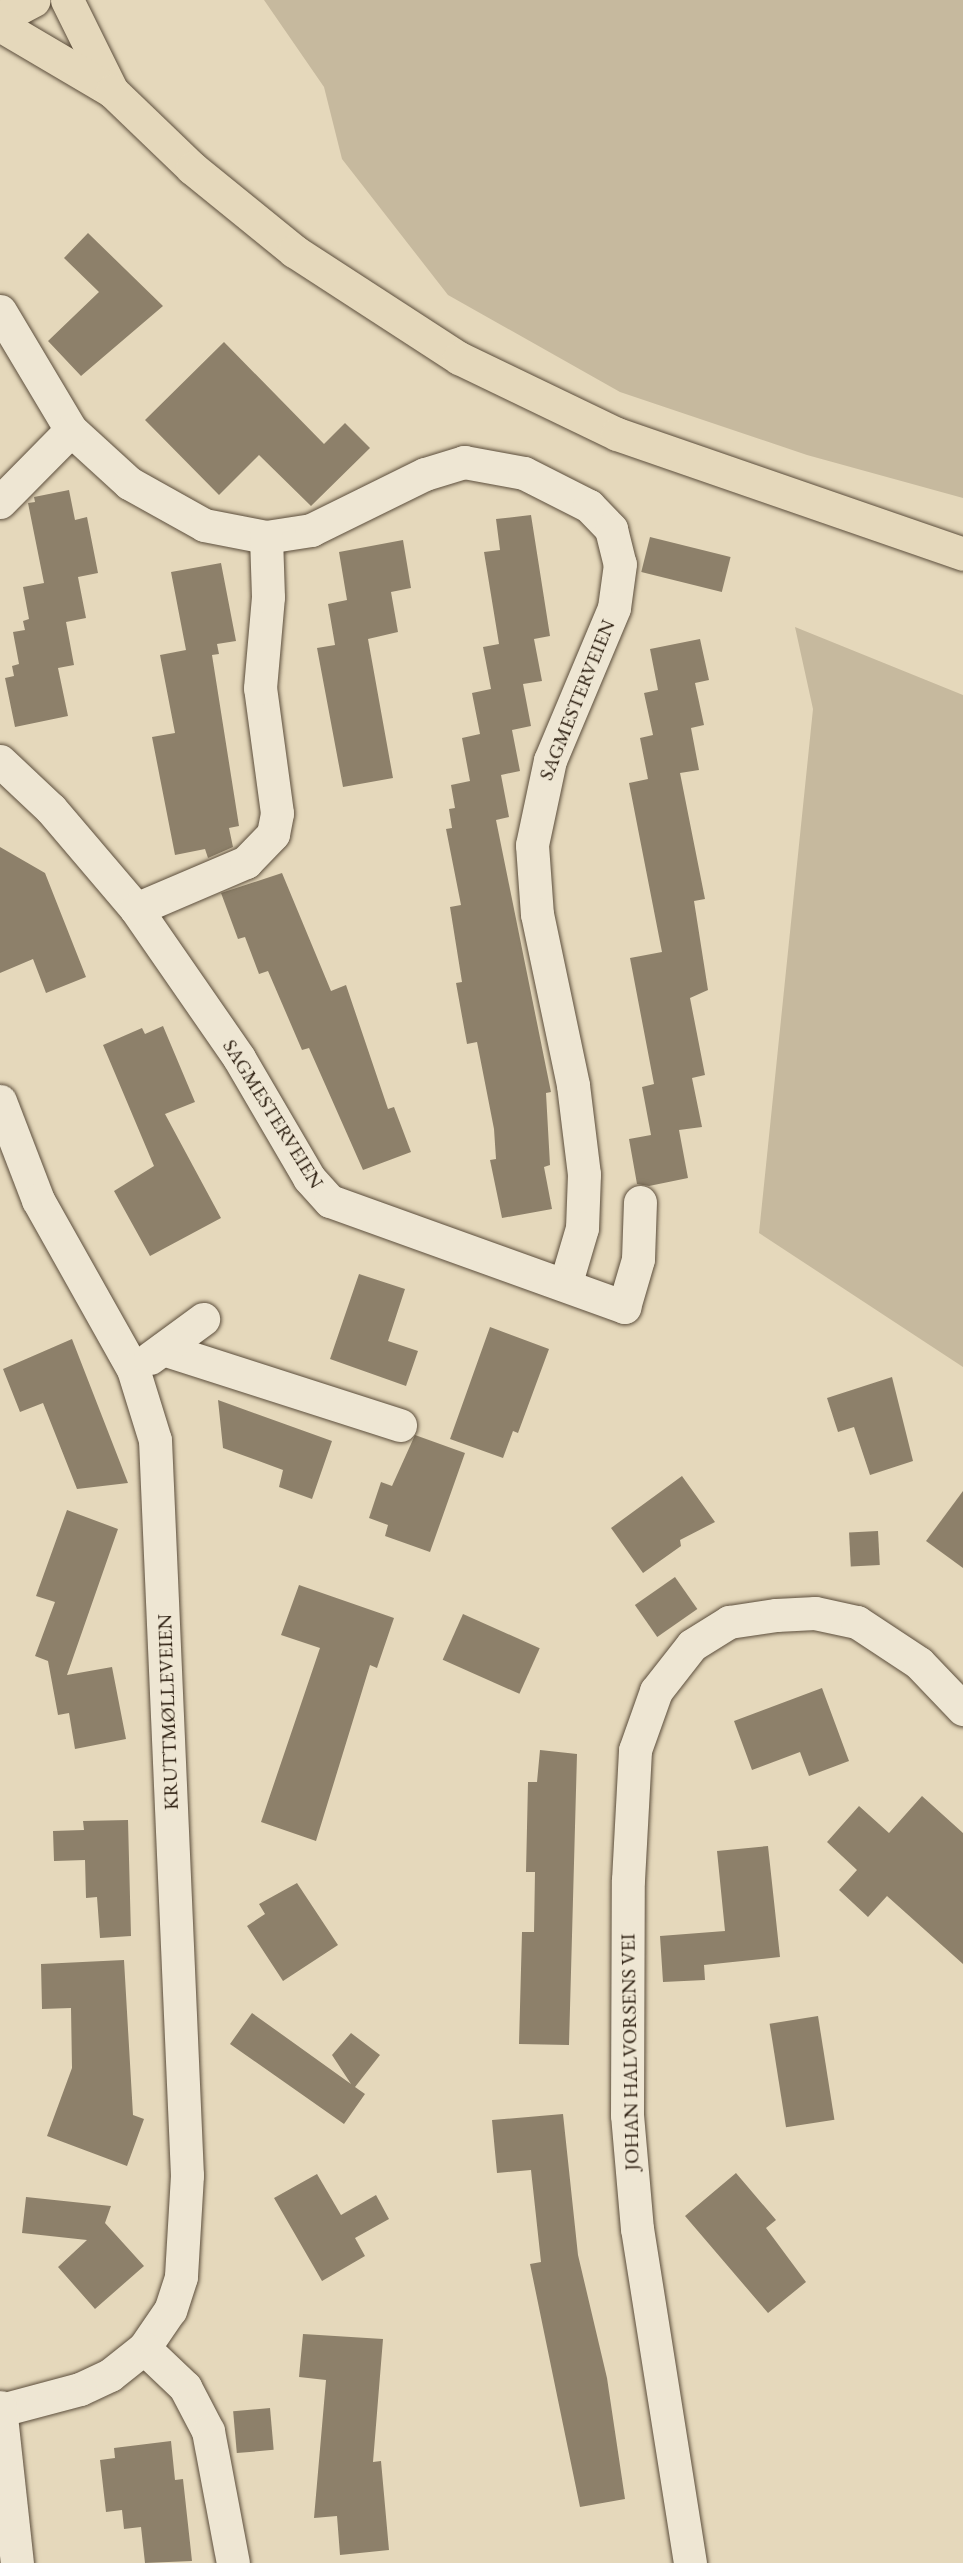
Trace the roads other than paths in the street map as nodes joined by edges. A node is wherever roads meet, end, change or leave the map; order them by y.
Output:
1 (34, 0) edge
2 (66, 0) edge
3 (0, 18) edge
4 (0, 25) edge
5 (112, 91) junction
6 (0, 311) edge
7 (71, 430) junction
8 (0, 502) edge
9 (266, 537) junction
10 (963, 554) edge
11 (0, 761) edge
12 (136, 909) junction
13 (0, 1101) edge
14 (640, 1202) dead end
15 (566, 1282) junction
16 (203, 1319) dead end
17 (164, 1349) junction
18 (133, 1369) junction
19 (400, 1425) dead end
20 (963, 1709) edge
21 (144, 2348) junction
22 (0, 2408) edge
23 (17, 2563) edge
24 (233, 2563) edge
25 (690, 2563) edge

1 - 3 main road
2 - 5 main road
4 - 5 main road
5 - 10 main road
6 - 7 street, SAGMESTERVEIEN
7 - 8 street
7 - 9 street, SAGMESTERVEIEN
9 - 12 street
9 - 15 street, SAGMESTERVEIEN
11 - 12 street, SAGMESTERVEIEN
12 - 15 street, SAGMESTERVEIEN
13 - 18 street, KRUTTMØLLEVEIEN
14 - 15 street, SAGMESTERVEIEN
16 - 17 street
17 - 18 street
17 - 19 street
18 - 21 street, KRUTTMØLLEVEIEN
20 - 25 street, JOHAN HALVORSENS VEI
21 - 22 street, KRUTTMØLLEVEIEN
21 - 24 street
22 - 23 street

